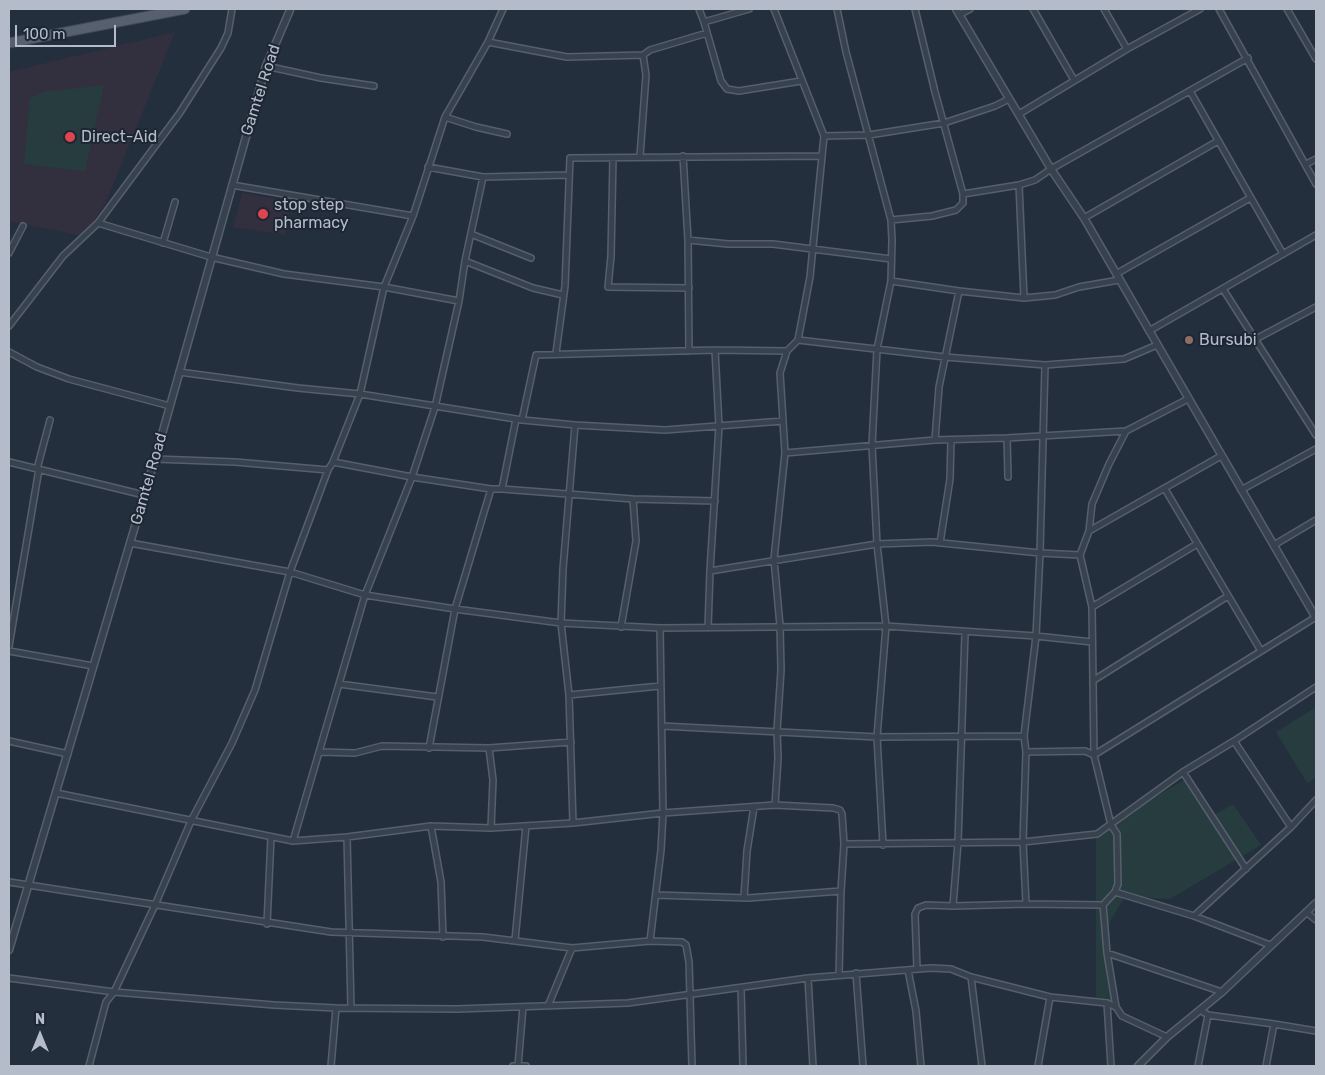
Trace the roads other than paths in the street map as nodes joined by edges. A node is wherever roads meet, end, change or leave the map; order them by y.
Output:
1 (185, 9) edge
2 (232, 9) edge
3 (290, 9) edge
4 (503, 9) edge
5 (699, 9) edge
6 (749, 9) edge
7 (774, 9) edge
8 (837, 9) edge
9 (915, 9) edge
10 (970, 9) edge
11 (1034, 9) edge
12 (1104, 9) edge
13 (1200, 9) edge
14 (1219, 9) edge
15 (1287, 9) edge
16 (957, 12) edge
17 (704, 22) junction
18 (707, 33) junction
19 (488, 42) junction
20 (9, 43) edge
21 (1128, 49) junction
22 (643, 55) junction
23 (1248, 58) junction
24 (1316, 59) edge
25 (266, 66) junction
26 (1074, 80) junction
27 (801, 81) junction
28 (374, 86) dead end
29 (1190, 91) junction
30 (1009, 99) junction
31 (1019, 114) junction
32 (445, 117) junction
33 (944, 123) junction
34 (507, 134) dead end
35 (869, 135) junction
36 (824, 136) junction
37 (1218, 141) junction
38 (640, 156) junction
39 (683, 156) junction
40 (821, 156) junction
41 (613, 158) junction
42 (1316, 159) edge
43 (1306, 164) junction
44 (428, 167) junction
45 (1051, 169) junction
46 (568, 175) junction
47 (483, 177) junction
48 (1316, 184) edge
49 (232, 185) junction
50 (1019, 185) junction
51 (963, 194) junction
52 (1250, 198) junction
53 (175, 202) dead end
54 (413, 216) junction
55 (1084, 218) junction
56 (891, 220) junction
57 (98, 223) junction
58 (23, 226) dead end
59 (471, 234) junction
60 (1316, 235) edge
61 (688, 240) junction
62 (163, 243) junction
63 (811, 250) junction
64 (9, 253) edge
65 (1283, 254) junction
66 (211, 257) junction
67 (530, 258) dead end
68 (891, 259) junction
69 (465, 262) junction
70 (1117, 277) junction
71 (891, 281) junction
72 (384, 287) junction
73 (689, 288) junction
74 (1223, 289) junction
75 (959, 291) junction
76 (563, 295) junction
77 (1024, 298) junction
78 (459, 301) junction
79 (1316, 308) edge
80 (9, 326) edge
81 (1149, 331) junction
82 (798, 340) junction
83 (1254, 340) junction
84 (1157, 345) junction
85 (877, 349) junction
86 (715, 350) junction
87 (787, 350) junction
88 (689, 351) junction
89 (9, 352) edge
90 (556, 353) junction
91 (944, 357) junction
92 (1045, 364) junction
93 (179, 372) junction
94 (360, 394) junction
95 (1188, 398) junction
96 (170, 406) junction
97 (435, 406) junction
98 (519, 419) junction
99 (50, 420) dead end
100 (783, 420) junction
101 (575, 424) junction
102 (719, 426) junction
103 (1126, 431) junction
104 (1044, 435) junction
105 (1316, 436) edge
106 (1007, 438) junction
107 (935, 440) junction
108 (952, 441) junction
109 (872, 445) junction
110 (1316, 449) edge
111 (786, 453) junction
112 (1221, 456) junction
113 (155, 459) junction
114 (9, 462) edge
115 (333, 462) junction
116 (38, 469) junction
117 (328, 470) junction
118 (412, 477) junction
119 (1008, 477) dead end
120 (491, 489) junction
121 (502, 489) junction
122 (1165, 489) junction
123 (1242, 490) junction
124 (568, 493) junction
125 (144, 495) junction
126 (633, 499) junction
127 (715, 501) junction
128 (1316, 520) edge
129 (1089, 531) junction
130 (130, 543) junction
131 (940, 543) junction
132 (877, 544) junction
133 (1197, 544) junction
134 (1274, 546) junction
135 (1040, 553) junction
136 (1080, 555) junction
137 (774, 559) junction
138 (710, 571) junction
139 (290, 572) junction
140 (365, 595) junction
141 (1228, 596) junction
142 (1092, 607) junction
143 (455, 609) junction
144 (1316, 618) edge
145 (561, 623) junction
146 (780, 626) junction
147 (886, 626) junction
148 (621, 627) junction
149 (660, 628) junction
150 (708, 628) junction
151 (965, 633) junction
152 (1036, 636) junction
153 (1092, 642) junction
154 (9, 646) edge
155 (9, 651) edge
156 (1261, 651) junction
157 (93, 666) junction
158 (1094, 680) junction
159 (339, 684) junction
160 (660, 686) junction
161 (1316, 687) edge
162 (569, 695) junction
163 (437, 697) junction
164 (662, 726) junction
165 (776, 731) junction
166 (961, 736) junction
167 (1024, 736) junction
168 (877, 737) junction
169 (9, 741) edge
170 (1234, 741) junction
171 (571, 742) junction
172 (429, 748) junction
173 (489, 748) junction
174 (320, 752) junction
175 (1026, 752) junction
176 (68, 754) junction
177 (1094, 755) junction
178 (1183, 772) junction
179 (56, 793) junction
180 (1316, 800) edge
181 (775, 805) junction
182 (754, 807) junction
183 (663, 813) junction
184 (191, 821) junction
185 (573, 823) junction
186 (1111, 825) junction
187 (431, 826) junction
188 (526, 826) junction
189 (1291, 827) junction
190 (491, 828) junction
191 (271, 837) junction
192 (347, 837) junction
193 (294, 841) junction
194 (958, 842) junction
195 (1023, 842) junction
196 (844, 844) junction
197 (883, 845) junction
198 (1246, 868) junction
199 (9, 882) edge
200 (28, 886) junction
201 (841, 891) junction
202 (1115, 892) junction
203 (656, 895) junction
204 (744, 898) junction
205 (1316, 903) edge
206 (1026, 904) junction
207 (155, 905) junction
208 (1103, 905) junction
209 (953, 906) junction
210 (1306, 912) junction
211 (1194, 916) junction
212 (1316, 920) edge
213 (267, 924) junction
214 (350, 932) junction
215 (443, 937) junction
216 (515, 940) junction
217 (650, 941) junction
218 (1270, 945) junction
219 (572, 948) junction
220 (9, 950) edge
221 (1108, 953) junction
222 (917, 969) junction
223 (908, 970) junction
224 (856, 973) junction
225 (839, 975) junction
226 (972, 977) junction
227 (9, 978) edge
228 (808, 978) junction
229 (741, 988) junction
230 (114, 992) junction
231 (1222, 992) junction
232 (691, 995) junction
233 (1050, 997) junction
234 (1107, 1003) junction
235 (548, 1006) junction
236 (524, 1007) junction
237 (1116, 1007) junction
238 (336, 1008) junction
239 (351, 1008) junction
240 (1200, 1010) junction
241 (1208, 1015) junction
242 (1274, 1024) junction
243 (1316, 1031) edge
244 (1167, 1037) junction
245 (89, 1066) edge
246 (332, 1066) edge
247 (516, 1066) edge
248 (526, 1066) edge
249 (692, 1066) edge
250 (743, 1066) edge
251 (813, 1066) edge
252 (863, 1066) edge
253 (921, 1066) edge
254 (982, 1066) edge
255 (1038, 1066) edge
256 (1111, 1066) edge
257 (1138, 1066) edge
258 (1198, 1066) edge
259 (1266, 1066) edge

1 - 20 main road
2 - 57 street
3 - 25 street, Gamtel Road
4 - 19 street
5 - 17 street
6 - 17 street
7 - 27 street
8 - 35 street
9 - 33 street
10 - 16 street
11 - 26 street
12 - 21 street
13 - 21 street
14 - 23 street
15 - 24 street
16 - 30 street
17 - 18 street
18 - 22 street
18 - 27 street
19 - 22 street
19 - 32 street
21 - 26 street
22 - 38 street
23 - 29 street
23 - 43 street
25 - 28 street
25 - 49 street, Gamtel Road
26 - 31 street
27 - 36 street
29 - 37 street
29 - 45 street
30 - 31 street
30 - 33 street
31 - 45 street
32 - 34 street
32 - 44 street
33 - 35 street
33 - 51 street
35 - 36 street
35 - 56 street
36 - 40 street
37 - 52 street
37 - 55 street
38 - 39 street
38 - 41 street
39 - 40 street
39 - 61 street
40 - 63 street
41 - 46 street
41 - 73 street
42 - 43 street
43 - 48 street
44 - 47 street
44 - 54 street
45 - 50 street
45 - 55 street
46 - 47 street
46 - 76 street
47 - 59 street
49 - 54 street
49 - 66 street, Gamtel Road
50 - 51 street
50 - 77 street
51 - 56 street
52 - 65 street
52 - 70 street
53 - 62 street
54 - 72 street
55 - 70 street
56 - 68 street
57 - 62 street
57 - 80 street
58 - 64 street
59 - 67 street
59 - 69 street
60 - 65 street
61 - 63 street
61 - 73 street
62 - 66 street
63 - 68 street
63 - 82 street
65 - 74 street
66 - 72 street
66 - 93 street, Gamtel Road
68 - 71 street
69 - 76 street
69 - 78 street
70 - 77 street
70 - 81 street
71 - 75 street
71 - 85 street
72 - 78 street
72 - 94 street
73 - 88 street
74 - 81 street
74 - 83 street
75 - 77 street
75 - 91 street
76 - 90 street
78 - 97 street
79 - 83 street
81 - 84 street
82 - 85 street
82 - 87 street
83 - 105 street
84 - 92 street
84 - 95 street
85 - 91 street
85 - 109 street
86 - 87 street
86 - 88 street
86 - 102 street
87 - 100 street
88 - 90 street
89 - 96 street
90 - 98 street
91 - 92 street
91 - 107 street
92 - 104 street
93 - 94 street
93 - 96 street, Gamtel Road
94 - 97 street
94 - 115 street
95 - 103 street
95 - 112 street
96 - 113 street, Gamtel Road
97 - 98 street
97 - 118 street
98 - 101 street
98 - 121 street
99 - 116 street
100 - 102 street
100 - 111 street
101 - 102 street
101 - 124 street
102 - 127 street
103 - 104 street
103 - 129 street
104 - 106 street
104 - 135 street
106 - 108 street
106 - 119 street
107 - 108 street
107 - 109 street
108 - 131 street
109 - 111 street
109 - 132 street
110 - 123 street
111 - 137 street
112 - 122 street
112 - 123 street
113 - 117 street
113 - 125 street, Gamtel Road
114 - 116 street
115 - 117 street
115 - 118 street
116 - 125 street
116 - 154 street
117 - 139 street
118 - 120 street
118 - 140 street
120 - 121 street
120 - 143 street
121 - 124 street
122 - 129 street
122 - 133 street
123 - 134 street
124 - 126 street
124 - 145 street
125 - 130 street, Gamtel Road
126 - 127 street
126 - 148 street
127 - 138 street
128 - 134 street
129 - 136 street
130 - 139 street
130 - 157 street, Gamtel Road
131 - 132 street
131 - 135 street
132 - 137 street
132 - 147 street
133 - 141 street
133 - 142 street
134 - 144 street
135 - 136 street
135 - 152 street
136 - 142 street
137 - 138 street
137 - 146 street
138 - 150 street
139 - 140 street
139 - 184 street
140 - 143 street
140 - 159 street
141 - 156 street
141 - 158 street
142 - 153 street
143 - 145 street
143 - 163 street
144 - 156 street
145 - 148 street
145 - 162 street
146 - 147 street
146 - 150 street
146 - 165 street
147 - 151 street
147 - 168 street
148 - 149 street
149 - 150 street
149 - 160 street
151 - 152 street
151 - 166 street
152 - 153 street
152 - 167 street
153 - 158 street
155 - 157 street
156 - 177 street
157 - 176 street, Gamtel Road
158 - 177 street
159 - 163 street
159 - 174 street
160 - 162 street
160 - 164 street
161 - 170 street
162 - 171 street
163 - 172 street
164 - 165 street
164 - 183 street
165 - 168 street
165 - 181 street
166 - 167 street
166 - 168 street
166 - 194 street
167 - 175 street
168 - 197 street
169 - 176 street
170 - 178 street
170 - 189 street
171 - 173 street
171 - 185 street
172 - 173 street
172 - 174 street
173 - 190 street
174 - 193 street
175 - 177 street
175 - 195 street
176 - 179 street, Gamtel Road
177 - 186 street
178 - 186 street
178 - 198 street
179 - 184 street
179 - 200 street, Gamtel Road
180 - 189 street
181 - 182 street
181 - 196 street
182 - 183 street
182 - 204 street
183 - 185 street
183 - 203 street
184 - 191 street
184 - 207 street
185 - 188 street
186 - 195 street
186 - 202 street
187 - 190 street
187 - 192 street
187 - 215 street
188 - 190 street
188 - 216 street
189 - 198 street
191 - 193 street
191 - 213 street
192 - 193 street
192 - 214 street
194 - 195 street
194 - 197 street
194 - 209 street
195 - 206 street
196 - 197 street
196 - 201 street
198 - 211 street
199 - 200 street
200 - 207 street
200 - 220 street, Gamtel Road
201 - 204 street
201 - 225 street
202 - 208 street
202 - 211 street
203 - 204 street
203 - 217 street
205 - 210 street
206 - 208 street
206 - 209 street
207 - 213 street
207 - 230 street
208 - 221 street
209 - 222 street
210 - 212 street
210 - 218 street
211 - 218 street
213 - 214 street
214 - 215 street
214 - 239 street
215 - 216 street
216 - 219 street
217 - 219 street
217 - 232 street
218 - 231 street
219 - 235 street
221 - 231 street
221 - 237 street
222 - 223 street
222 - 226 street
223 - 224 street
223 - 253 street
224 - 225 street
224 - 252 street
225 - 228 street
226 - 233 street
226 - 254 street
227 - 230 street
228 - 229 street
228 - 251 street
229 - 232 street
229 - 250 street
230 - 238 street
230 - 245 street
231 - 240 street
232 - 235 street
232 - 249 street
233 - 234 street
233 - 255 street
234 - 237 street
234 - 256 street
235 - 236 street
236 - 239 street
236 - 247 street
237 - 244 street
238 - 239 street
238 - 246 street
240 - 241 street
240 - 244 street
241 - 242 street
241 - 258 street
242 - 243 street
242 - 259 street
244 - 257 street
247 - 248 street

